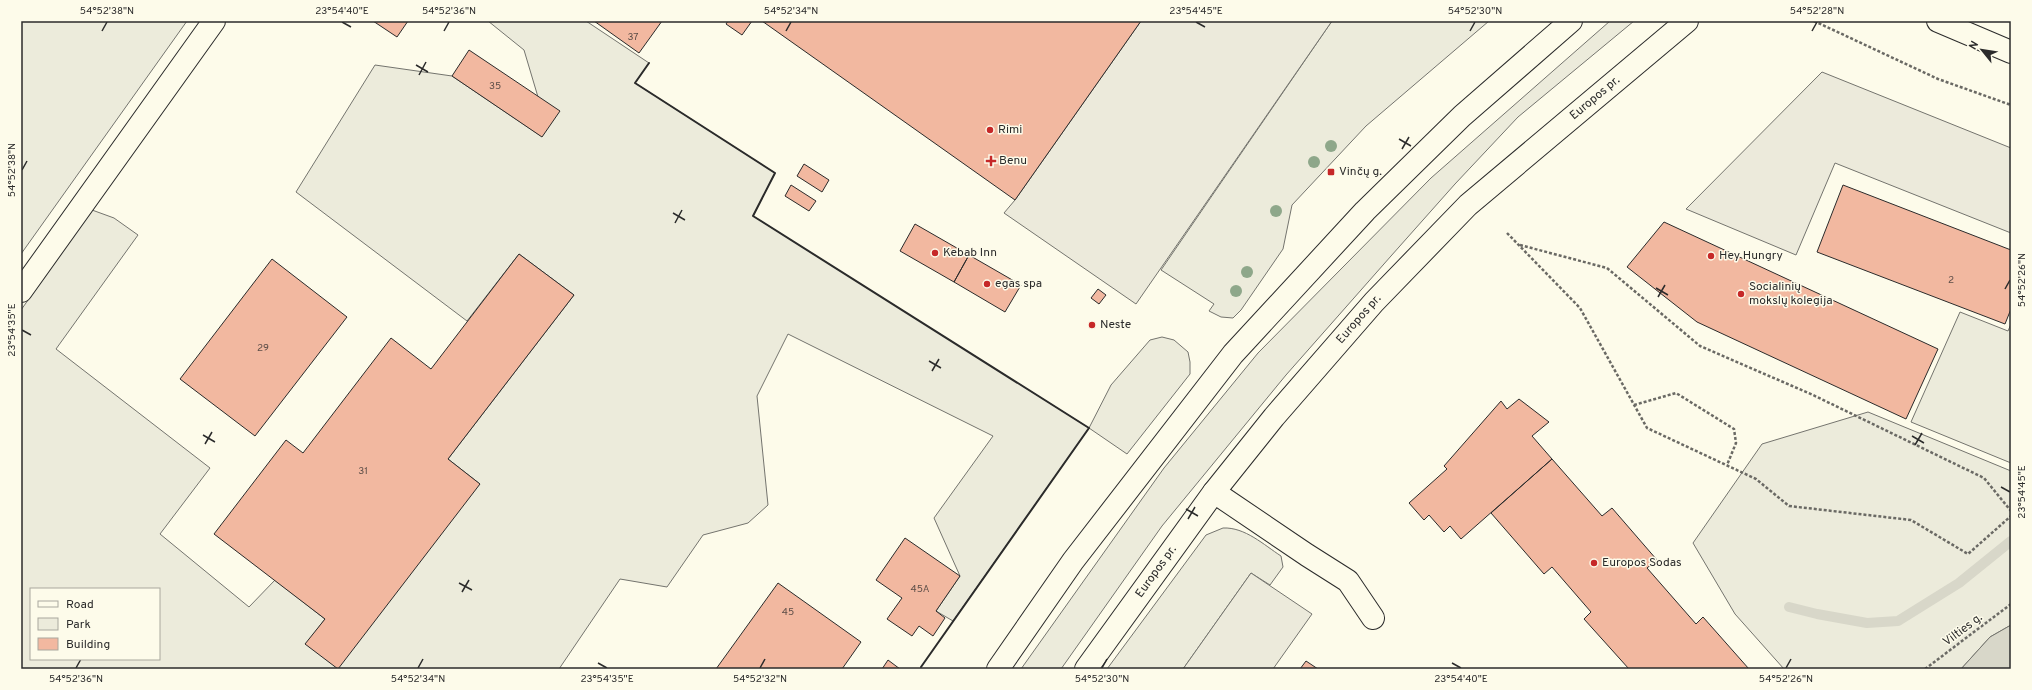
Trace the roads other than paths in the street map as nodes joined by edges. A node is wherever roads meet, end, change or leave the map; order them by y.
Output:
1 (214, 21) edge
2 (1572, 21) edge
3 (1687, 21) edge
4 (1938, 21) edge
5 (2011, 52) edge
6 (21, 291) edge
7 (1214, 492) junction
8 (1373, 618) dead end
9 (998, 669) edge
10 (1086, 669) edge

1 - 6 main road
2 - 9 main road
3 - 7 main road, Europos pr.
4 - 5 main road
7 - 8 main road
7 - 10 main road, Europos pr.

